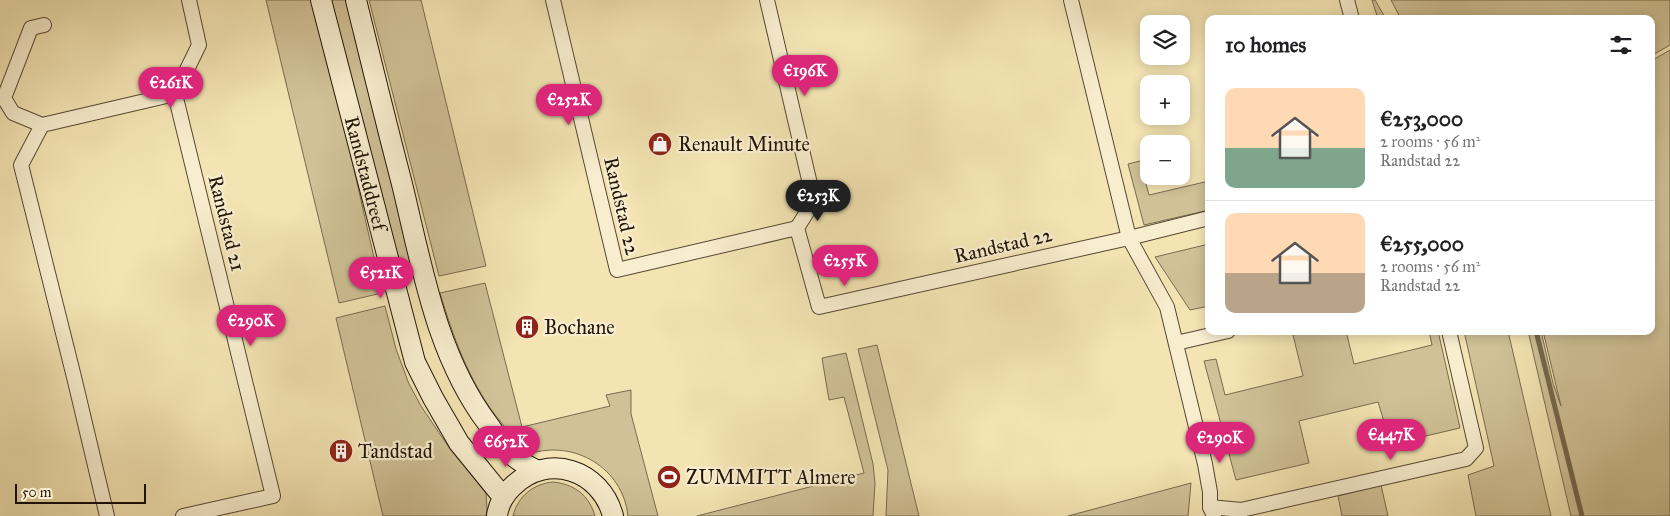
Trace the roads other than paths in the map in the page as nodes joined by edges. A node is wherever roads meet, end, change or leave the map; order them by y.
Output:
1 (189, 0) edge
2 (320, 0) edge
3 (356, 0) edge
4 (553, 0) edge
5 (767, 0) edge
6 (1071, 0) edge
7 (1347, 0) edge
8 (1351, 15) edge
9 (44, 25) dead end
10 (175, 94) junction
11 (42, 125) junction
12 (1205, 219) edge
13 (797, 228) junction
14 (1129, 238) junction
15 (1212, 335) edge
16 (1449, 335) edge
17 (1176, 344) junction
18 (536, 470) junction
19 (500, 507) edge
20 (204, 514) edge
21 (1208, 514) edge
22 (107, 516) edge
23 (183, 516) edge
24 (613, 516) edge

1 - 10 street
2 - 19 main road, Randstaddreef
3 - 18 main road, Randstaddreef
4 - 13 street, Randstad 22
5 - 13 street
6 - 14 street
7 - 8 street
9 - 11 street
10 - 11 street
10 - 20 street, Randstad 21
11 - 22 street
12 - 14 street, Randstad 22
13 - 14 street, Randstad 22
14 - 17 street
15 - 17 street
16 - 21 street
17 - 21 street
18 - 19 main road
18 - 24 main road
20 - 23 street, Randstad 21

